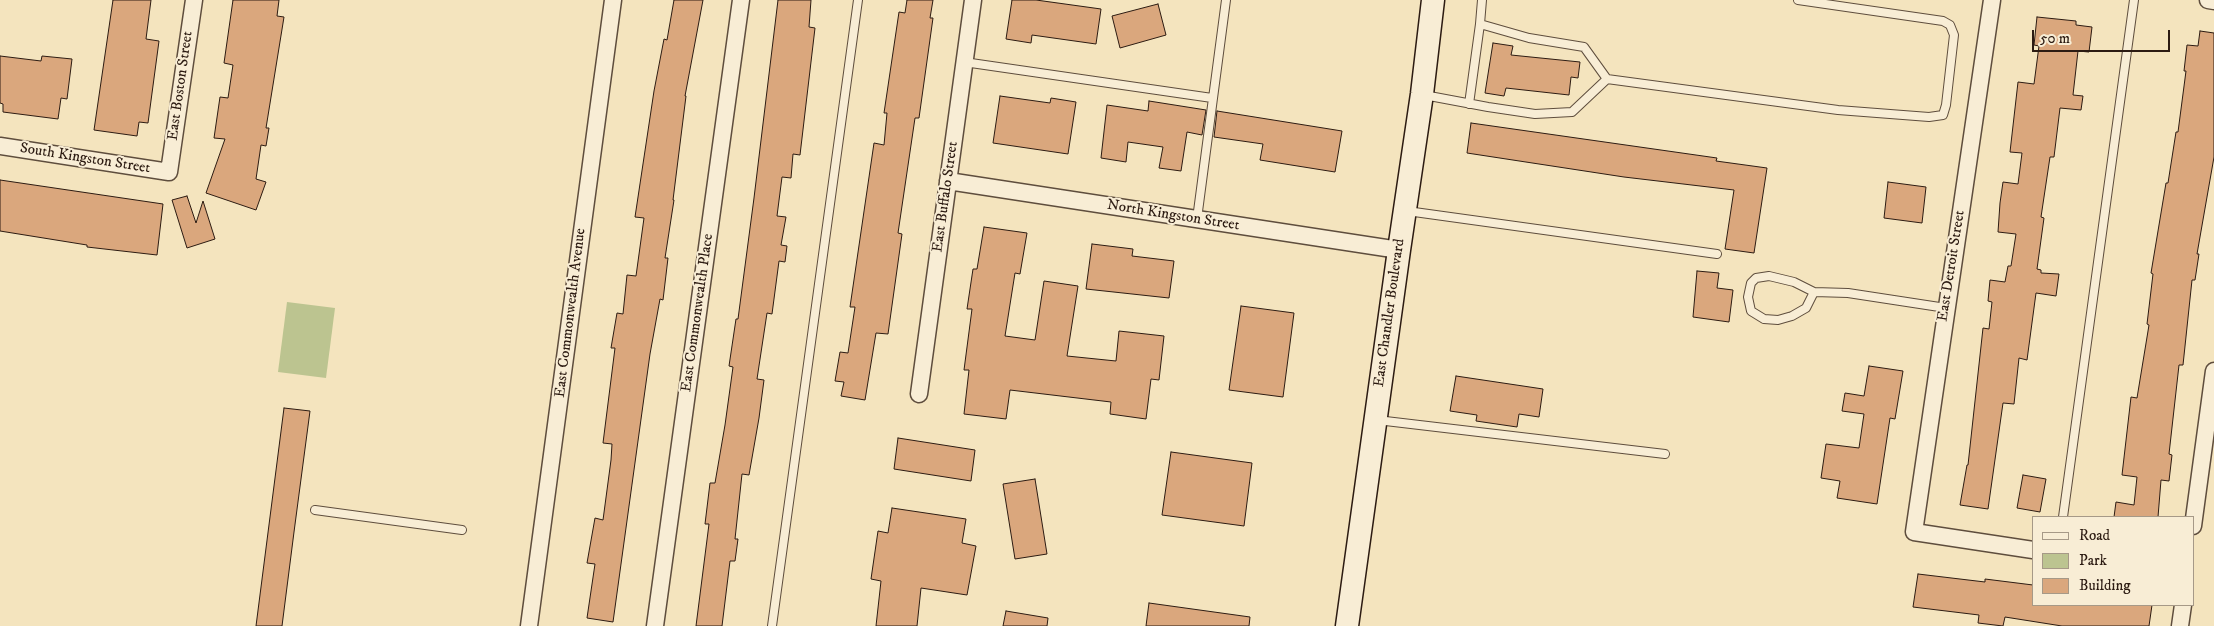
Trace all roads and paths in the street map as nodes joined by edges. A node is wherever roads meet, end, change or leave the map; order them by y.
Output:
1 (194, 0) edge
2 (613, 0) edge
3 (741, 0) edge
4 (858, 0) edge
5 (973, 0) edge
6 (1226, 0) edge
7 (1433, 0) edge
8 (1482, 0) edge
9 (1798, 0) edge
10 (1992, 0) edge
11 (2134, 0) edge
12 (2208, 0) edge
13 (2214, 1) edge
14 (1480, 24) junction
15 (964, 62) junction
16 (1607, 79) junction
17 (1422, 94) junction
18 (1212, 98) junction
19 (1470, 104) junction
20 (0, 146) edge
21 (169, 172) joint
22 (948, 181) junction
23 (1405, 210) junction
24 (1197, 219) junction
25 (1398, 250) junction
26 (1716, 254) dead end
27 (1814, 292) junction
28 (1946, 308) junction
29 (2214, 371) edge
30 (919, 394) dead end
31 (1375, 420) junction
32 (1665, 454) dead end
33 (315, 510) dead end
34 (2063, 516) edge
35 (2194, 519) edge
36 (462, 530) dead end
37 (2032, 550) edge
38 (2183, 606) edge
39 (529, 626) edge
40 (654, 626) edge
41 (772, 626) edge
42 (1347, 626) edge
43 (2180, 626) edge

1 - 21 street, East Boston Street
2 - 39 street, East Commonwealth Avenue
3 - 40 street, East Commonwealth Place
4 - 41 lane
5 - 15 street, East Buffalo Street
6 - 18 lane
7 - 17 main road, East Chandler Boulevard
8 - 14 lane
9 - 16 lane
10 - 28 street, East Detroit Street
11 - 34 lane
12 - 13 street
14 - 16 lane
14 - 19 lane
15 - 18 lane
15 - 22 street, East Buffalo Street
16 - 19 lane
17 - 19 lane
17 - 23 main road, East Chandler Boulevard
18 - 24 lane
20 - 21 street, South Kingston Street
22 - 24 street, North Kingston Street
22 - 30 street, East Buffalo Street
23 - 25 main road, East Chandler Boulevard
23 - 26 lane
24 - 25 street, North Kingston Street
25 - 31 main road, East Chandler Boulevard
27 - 27 lane
27 - 28 lane
28 - 37 street, East Detroit Street
29 - 35 street
31 - 32 lane
31 - 42 main road, East Chandler Boulevard
33 - 36 lane
38 - 43 street

